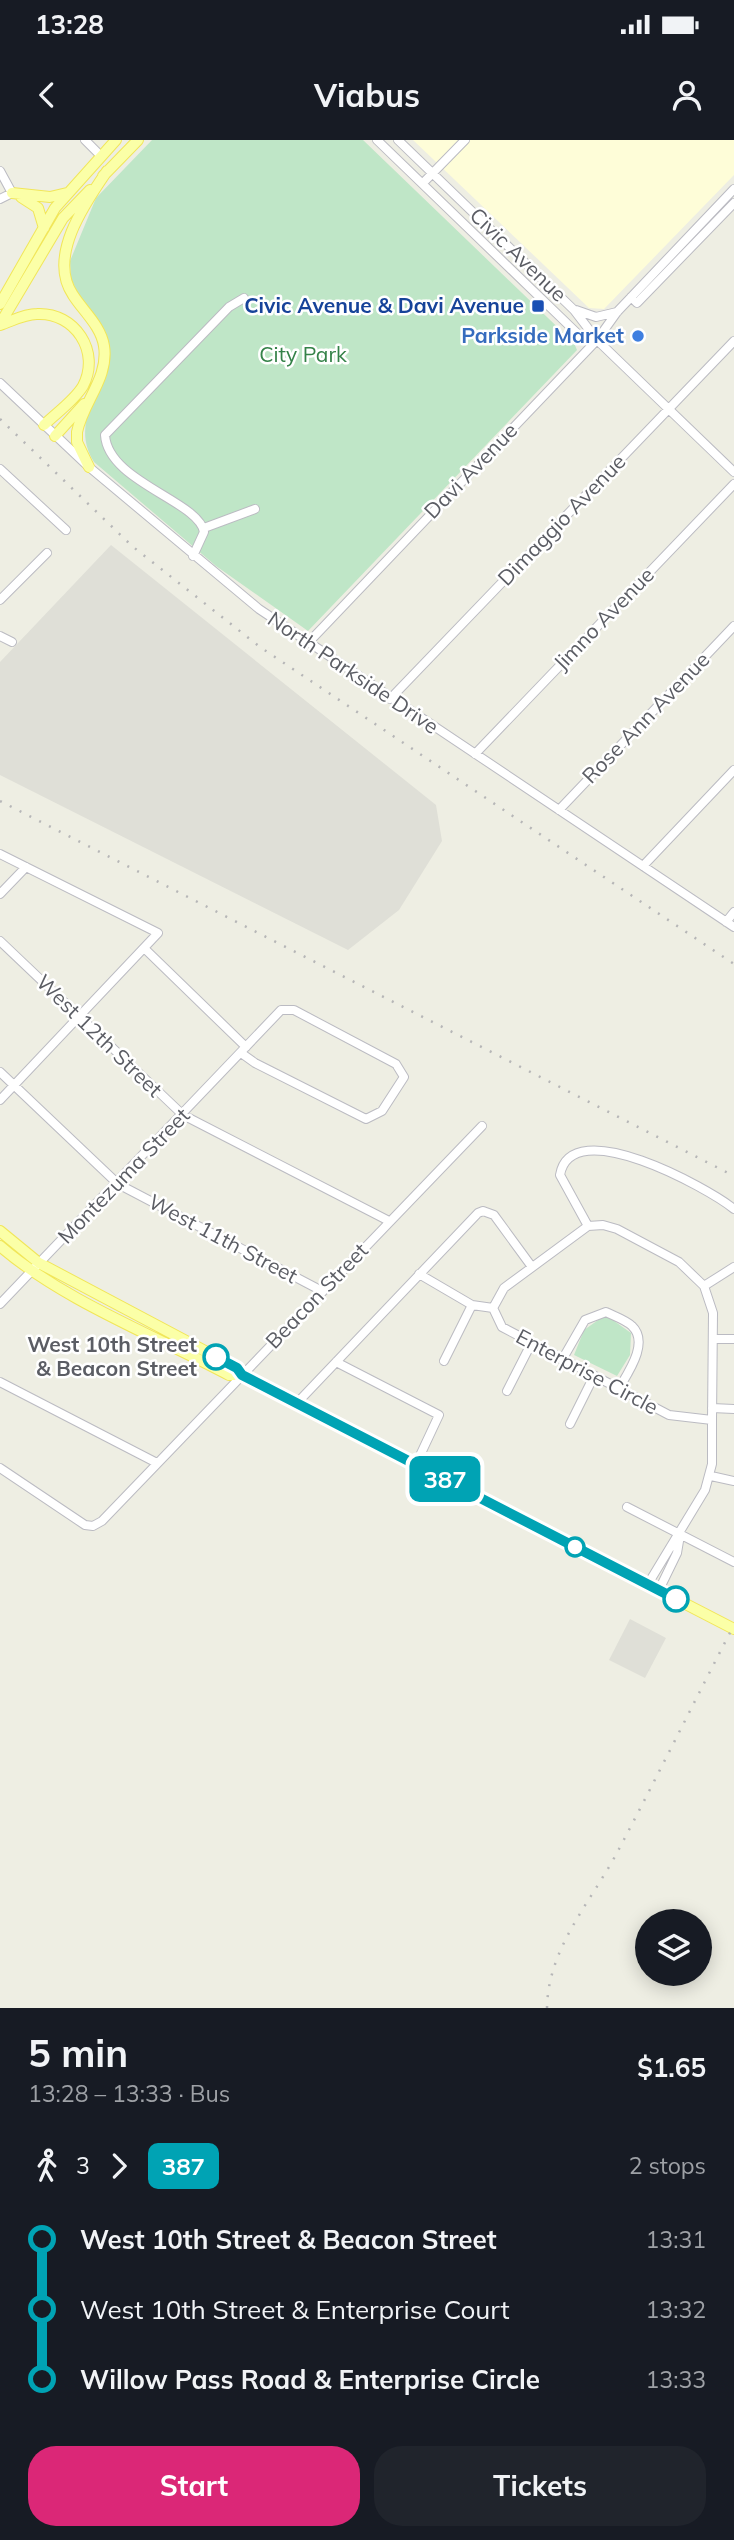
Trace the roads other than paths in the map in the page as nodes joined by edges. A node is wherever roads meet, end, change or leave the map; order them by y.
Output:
1 (85, 140) edge
2 (116, 140) edge
3 (138, 140) edge
4 (377, 140) edge
5 (398, 140) edge
6 (465, 140) edge
7 (100, 155) junction
8 (0, 171) edge
9 (107, 171) junction
10 (433, 173) junction
11 (423, 183) junction
12 (734, 189) edge
13 (12, 193) junction
14 (67, 193) junction
15 (0, 199) edge
16 (734, 203) edge
17 (44, 228) junction
18 (631, 297) junction
19 (244, 298) dead end
20 (0, 304) edge
21 (574, 310) junction
22 (617, 312) junction
23 (0, 325) edge
24 (597, 340) junction
25 (734, 341) edge
26 (0, 383) edge
27 (91, 397) junction
28 (668, 409) junction
29 (44, 425) junction
30 (55, 436) junction
31 (89, 467) junction
32 (0, 469) edge
33 (734, 472) edge
34 (734, 484) edge
35 (256, 509) dead end
36 (204, 527) junction
37 (66, 530) dead end
38 (47, 553) dead end
39 (193, 556) junction
40 (0, 600) edge
41 (734, 626) edge
42 (0, 636) edge
43 (12, 642) dead end
44 (308, 643) junction
45 (390, 699) junction
46 (475, 754) junction
47 (734, 770) edge
48 (559, 810) junction
49 (0, 854) edge
50 (643, 866) junction
51 (26, 867) junction
52 (0, 894) edge
53 (734, 912) edge
54 (730, 924) edge
55 (0, 941) edge
56 (144, 948) junction
57 (78, 1017) junction
58 (243, 1050) junction
59 (0, 1072) edge
60 (14, 1085) junction
61 (0, 1100) edge
62 (183, 1115) junction
63 (482, 1126) dead end
64 (118, 1184) junction
65 (734, 1209) edge
66 (389, 1221) junction
67 (588, 1226) junction
68 (0, 1231) edge
69 (0, 1246) edge
70 (532, 1267) junction
71 (734, 1267) edge
72 (35, 1268) junction
73 (419, 1275) junction
74 (704, 1286) junction
75 (323, 1291) junction
76 (0, 1304) edge
77 (472, 1304) junction
78 (494, 1308) junction
79 (713, 1339) junction
80 (734, 1339) edge
81 (531, 1343) junction
82 (562, 1360) junction
83 (444, 1361) dead end
84 (337, 1362) junction
85 (242, 1375) junction
86 (594, 1377) junction
87 (0, 1382) edge
88 (618, 1390) junction
89 (507, 1391) dead end
90 (297, 1403) junction
91 (712, 1408) junction
92 (734, 1409) edge
93 (712, 1420) junction
94 (570, 1424) dead end
95 (157, 1463) junction
96 (416, 1464) junction
97 (0, 1468) edge
98 (711, 1476) junction
99 (734, 1481) edge
100 (627, 1507) dead end
101 (680, 1535) junction
102 (734, 1562) edge
103 (648, 1584) junction
104 (659, 1590) junction
105 (729, 1626) edge

1 - 7 street
2 - 7 main road
3 - 9 main road
4 - 11 street, Civic Avenue
5 - 10 street, Civic Avenue
6 - 10 street
7 - 14 main road
8 - 13 street
9 - 23 main road
9 - 27 main road
10 - 11 street
10 - 21 street, Civic Avenue
11 - 24 street, Civic Avenue
12 - 18 street, Davi Avenue
13 - 14 main road
13 - 15 street
13 - 17 main road
14 - 17 main road
16 - 18 street, Davi Avenue
17 - 20 main road
18 - 22 street, Davi Avenue
19 - 36 street
21 - 22 street
21 - 24 street, Civic Avenue
22 - 24 street, Davi Avenue
23 - 29 main road
24 - 28 street
24 - 44 street, Davi Avenue
25 - 28 street, Dimaggio Avenue
26 - 29 street, North Parkside Drive
27 - 30 main road
27 - 31 main road
28 - 33 street
28 - 45 street, Dimaggio Avenue
29 - 30 street, North Parkside Drive
30 - 31 street, North Parkside Drive
31 - 39 street, North Parkside Drive
32 - 37 street
34 - 46 street, Jimno Avenue
35 - 36 street
36 - 39 street
38 - 40 street
39 - 44 street, North Parkside Drive
41 - 48 street, Rose Ann Avenue
42 - 43 street
44 - 45 street, North Parkside Drive
45 - 46 street, North Parkside Drive
46 - 48 street, North Parkside Drive
47 - 50 street
48 - 50 street, North Parkside Drive
49 - 51 street
50 - 54 street, North Parkside Drive
51 - 52 street
51 - 56 street
53 - 54 street
55 - 57 street, West 12th Street
56 - 57 street
56 - 58 street
57 - 60 street
57 - 62 street, West 12th Street
58 - 58 street, Montezuma Street
58 - 62 street, Montezuma Street
59 - 60 street, West 11th Street
60 - 61 street
60 - 64 street, West 11th Street
62 - 64 street, Montezuma Street
62 - 66 street, West 12th Street
63 - 66 street, Beacon Street
64 - 72 street, Montezuma Street
64 - 75 street, West 11th Street
65 - 67 street
66 - 75 street, Beacon Street
67 - 70 street
67 - 74 street
68 - 72 main road
69 - 72 main road
70 - 73 street
70 - 78 street
71 - 74 street
72 - 76 street, Montezuma Street
72 - 85 main road
73 - 77 street
73 - 84 street
74 - 79 street
75 - 85 street, Beacon Street
77 - 78 street
77 - 83 street
78 - 81 street, Enterprise Circle
79 - 80 street
79 - 91 street
81 - 82 street, Enterprise Circle
81 - 89 street
82 - 86 street, Enterprise Circle
82 - 88 street
84 - 90 street
84 - 96 street
85 - 90 main road
85 - 95 street, Beacon Street
86 - 88 street, Enterprise Circle
86 - 94 street
87 - 95 street
88 - 93 street, Enterprise Circle
90 - 96 main road
91 - 92 street
91 - 93 street
93 - 98 street
95 - 97 street, Beacon Street
96 - 103 main road
98 - 99 street
98 - 101 street
100 - 101 street
101 - 102 street
101 - 103 street
101 - 104 street
103 - 104 main road
104 - 105 main road

